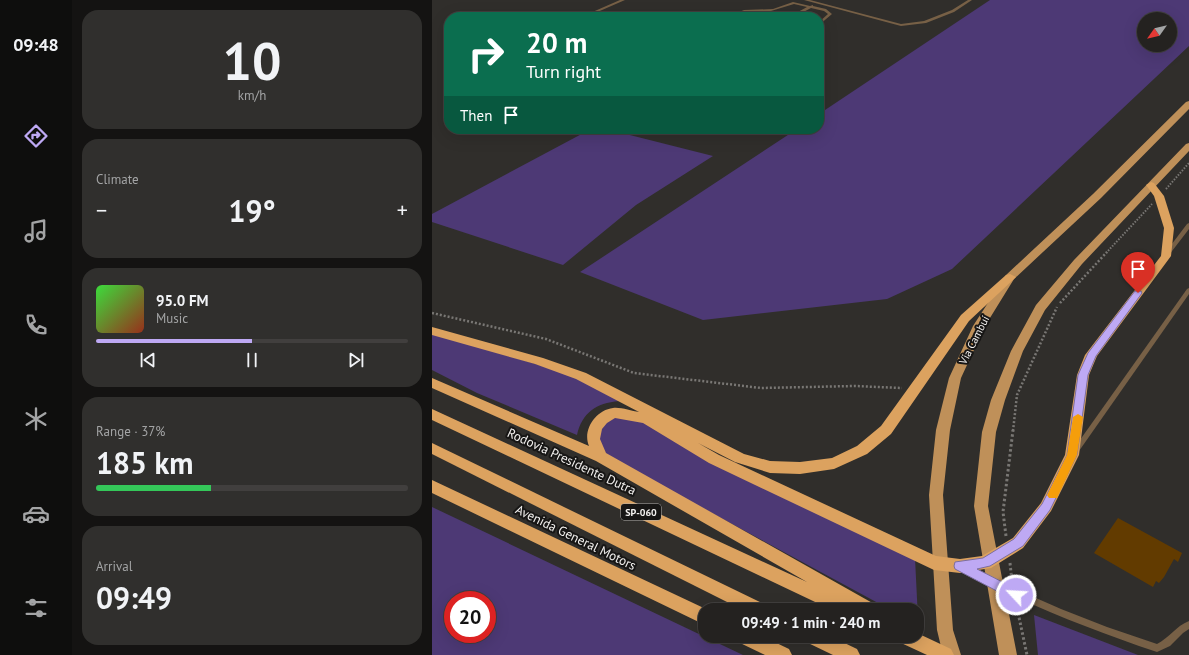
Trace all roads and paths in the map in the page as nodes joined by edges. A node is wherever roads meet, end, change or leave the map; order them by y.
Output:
1 (623, 0) edge
2 (806, 0) edge
3 (970, 0) edge
4 (812, 6) junction
5 (773, 10) junction
6 (595, 12) edge
7 (742, 12) edge
8 (769, 12) edge
9 (801, 12) edge
10 (824, 19) edge
11 (1189, 104) edge
12 (1189, 146) edge
13 (1189, 163) edge
14 (1151, 185) junction
15 (1159, 196) junction
16 (1189, 225) edge
17 (1166, 256) junction
18 (1010, 277) junction
19 (1189, 290) edge
20 (432, 313) edge
21 (432, 331) edge
22 (435, 385) edge
23 (914, 389) junction
24 (432, 414) edge
25 (432, 448) edge
26 (1072, 455) junction
27 (601, 457) junction
28 (432, 486) edge
29 (1003, 512) dead end
30 (960, 566) junction
31 (746, 603) edge
32 (834, 603) edge
33 (858, 603) edge
34 (698, 614) edge
35 (1189, 625) edge
36 (924, 639) edge
37 (758, 643) edge
38 (826, 643) edge
39 (919, 643) edge
40 (783, 655) edge
41 (851, 655) edge
42 (945, 655) edge
43 (953, 655) edge
44 (1008, 655) edge

1 - 6 lane
2 - 3 lane
4 - 5 lane
4 - 9 lane
4 - 10 lane
5 - 7 lane
5 - 8 lane
11 - 18 main road, Via Cambuí
12 - 14 main road
13 - 15 path
14 - 15 highway
14 - 44 main road
15 - 17 highway
15 - 29 path
16 - 17 lane
17 - 26 highway
18 - 23 highway
18 - 43 main road, Via Cambuí
19 - 26 lane
20 - 23 path
21 - 23 highway
22 - 27 highway
24 - 32 highway, Rodovia Presidente Dutra / SP-060
25 - 31 highway
26 - 30 highway
27 - 30 highway
27 - 33 highway
28 - 34 highway, Avenida General Motors
30 - 35 lane
36 - 43 highway
37 - 40 highway
38 - 41 highway
39 - 42 highway

